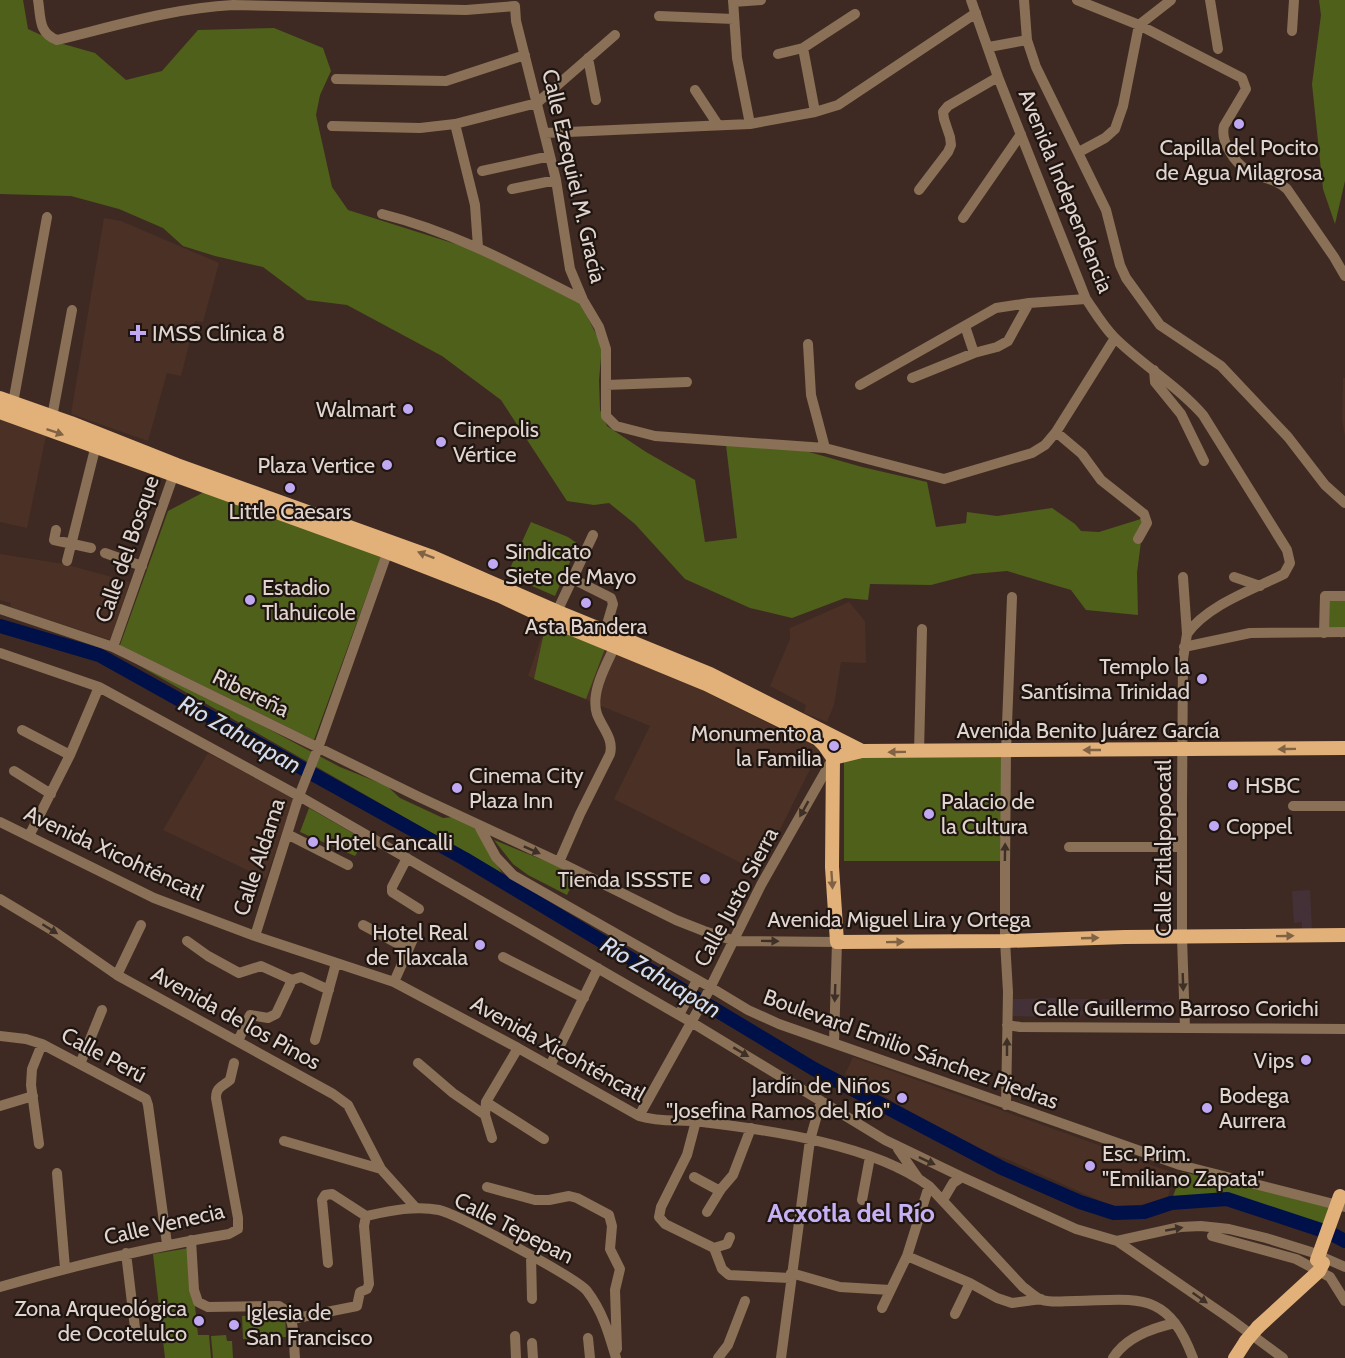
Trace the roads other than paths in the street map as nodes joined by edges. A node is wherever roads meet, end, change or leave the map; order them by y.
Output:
1 (38, 0) edge
2 (761, 0) edge
3 (971, 0) edge
4 (1023, 0) edge
5 (1077, 0) edge
6 (1171, 0) edge
7 (1210, 0) edge
8 (1294, 0) edge
9 (733, 1) edge
10 (288, 3) edge
11 (518, 3) edge
12 (180, 5) edge
13 (468, 5) edge
14 (976, 13) junction
15 (855, 14) dead end
16 (659, 16) dead end
17 (734, 19) junction
18 (1139, 26) junction
19 (1292, 31) dead end
20 (615, 35) dead end
21 (1027, 40) junction
22 (988, 47) junction
23 (802, 48) junction
24 (1218, 49) dead end
25 (778, 54) dead end
26 (525, 56) junction
27 (588, 58) junction
28 (998, 77) junction
29 (336, 79) dead end
30 (695, 90) dead end
31 (596, 100) dead end
32 (537, 103) junction
33 (815, 112) junction
34 (455, 124) junction
35 (750, 124) junction
36 (718, 125) junction
37 (332, 126) dead end
38 (545, 133) junction
39 (1021, 134) junction
40 (1079, 152) junction
41 (550, 156) junction
42 (482, 171) dead end
43 (556, 180) junction
44 (512, 189) dead end
45 (919, 190) dead end
46 (382, 214) dead end
47 (47, 217) dead end
48 (963, 218) dead end
49 (478, 247) junction
50 (1345, 276) edge
51 (1086, 299) junction
52 (583, 300) junction
53 (1029, 303) junction
54 (72, 310) dead end
55 (965, 326) junction
56 (1115, 338) junction
57 (808, 344) dead end
58 (974, 353) junction
59 (1154, 370) junction
60 (912, 378) dead end
61 (687, 382) dead end
62 (606, 385) junction
63 (860, 385) dead end
64 (6, 400) edge
65 (0, 412) edge
66 (52, 417) junction
67 (1056, 432) junction
68 (97, 442) junction
69 (825, 448) junction
70 (1204, 461) dead end
71 (175, 469) junction
72 (1345, 503) edge
73 (55, 535) dead end
74 (594, 535) dead end
75 (1138, 539) dead end
76 (72, 543) junction
77 (389, 547) junction
78 (91, 548) dead end
79 (105, 553) dead end
80 (67, 561) dead end
81 (142, 566) junction
82 (1183, 577) dead end
83 (1234, 577) dead end
84 (573, 579) junction
85 (1260, 586) junction
86 (1345, 596) edge
87 (1012, 597) dead end
88 (0, 609) edge
89 (555, 616) junction
90 (922, 629) dead end
91 (1345, 632) edge
92 (1324, 633) junction
93 (1187, 634) junction
94 (608, 640) junction
95 (113, 646) junction
96 (1184, 647) junction
97 (0, 653) edge
98 (708, 679) junction
99 (99, 687) junction
100 (22, 730) dead end
101 (318, 748) junction
102 (1345, 748) edge
103 (1006, 750) junction
104 (1183, 750) junction
105 (862, 751) junction
106 (919, 752) junction
107 (70, 755) junction
108 (833, 758) junction
109 (14, 771) dead end
110 (51, 794) junction
111 (300, 794) junction
112 (1293, 806) dead end
113 (1345, 806) edge
114 (0, 822) edge
115 (479, 826) junction
116 (287, 834) junction
117 (29, 836) junction
118 (1069, 847) dead end
119 (1182, 848) junction
120 (407, 858) junction
121 (559, 862) junction
122 (348, 865) dead end
123 (0, 899) edge
124 (419, 909) dead end
125 (141, 925) dead end
126 (363, 925) dead end
127 (1345, 935) edge
128 (255, 936) junction
129 (1182, 937) junction
130 (187, 941) dead end
131 (735, 941) junction
132 (1005, 941) junction
133 (837, 942) junction
134 (503, 957) dead end
135 (336, 963) junction
136 (598, 968) junction
137 (117, 975) junction
138 (292, 980) junction
139 (394, 982) junction
140 (695, 984) junction
141 (329, 990) junction
142 (709, 990) junction
143 (584, 998) junction
144 (102, 1010) dead end
145 (681, 1012) junction
146 (692, 1018) junction
147 (1007, 1025) junction
148 (1185, 1028) junction
149 (1345, 1029) edge
150 (0, 1036) edge
151 (315, 1040) dead end
152 (238, 1041) junction
153 (834, 1043) junction
154 (42, 1044) junction
155 (518, 1048) junction
156 (234, 1063) dead end
157 (418, 1063) dead end
158 (80, 1064) junction
159 (550, 1066) junction
160 (33, 1096) junction
161 (821, 1101) junction
162 (486, 1102) junction
163 (1006, 1105) junction
164 (0, 1106) edge
165 (485, 1115) junction
166 (639, 1116) junction
167 (696, 1121) junction
168 (752, 1128) junction
169 (492, 1138) dead end
170 (544, 1139) dead end
171 (810, 1140) junction
172 (885, 1140) junction
173 (284, 1141) dead end
174 (39, 1144) dead end
175 (896, 1146) junction
176 (874, 1159) junction
177 (381, 1169) junction
178 (57, 1173) dead end
179 (694, 1177) dead end
180 (962, 1177) junction
181 (919, 1179) junction
182 (929, 1186) junction
183 (487, 1187) dead end
184 (720, 1191) junction
185 (1344, 1198) edge
186 (862, 1200) dead end
187 (944, 1200) junction
188 (416, 1208) junction
189 (707, 1212) dead end
190 (366, 1216) junction
191 (1212, 1236) dead end
192 (730, 1237) dead end
193 (191, 1240) junction
194 (1117, 1241) junction
195 (167, 1244) junction
196 (714, 1248) junction
197 (126, 1253) junction
198 (531, 1256) junction
199 (907, 1256) junction
200 (328, 1263) dead end
201 (1345, 1267) edge
202 (65, 1268) junction
203 (1316, 1269) junction
204 (791, 1276) junction
205 (970, 1283) junction
206 (0, 1287) edge
207 (890, 1290) junction
208 (532, 1299) dead end
209 (1041, 1299) junction
210 (1345, 1300) edge
211 (745, 1301) dead end
212 (882, 1308) dead end
213 (289, 1314) junction
214 (955, 1314) dead end
215 (1174, 1323) junction
216 (135, 1328) dead end
217 (1251, 1334) junction
218 (515, 1336) dead end
219 (588, 1338) dead end
220 (532, 1343) dead end
221 (295, 1358) edge
222 (516, 1358) edge
223 (533, 1358) edge
224 (590, 1358) edge
225 (617, 1358) edge
226 (718, 1358) edge
227 (781, 1358) edge
228 (1113, 1358) edge
229 (1192, 1358) edge
230 (1235, 1358) edge
231 (1283, 1358) edge

1 - 12 street
2 - 9 street
3 - 14 street, Avenida Independencia
4 - 21 street
5 - 18 street
6 - 18 street
7 - 24 street
8 - 19 street
9 - 17 street
10 - 12 street
10 - 13 street
11 - 13 street
11 - 26 street, Calle Ezequiel M. Gracía
14 - 22 street, Avenida Independencia
14 - 33 street
15 - 23 street
16 - 17 street
17 - 35 street
18 - 40 street
18 - 50 street
20 - 27 street
21 - 22 street
21 - 40 street
22 - 28 street, Avenida Independencia
23 - 25 street
23 - 33 street
26 - 29 street
26 - 32 street, Calle Ezequiel M. Gracía
27 - 31 street
27 - 32 street
28 - 39 street, Avenida Independencia
28 - 45 street
30 - 36 street
32 - 34 street
32 - 38 street, Calle Ezequiel M. Gracía
33 - 35 street
34 - 37 street
34 - 49 street
35 - 36 street
36 - 38 street
38 - 41 street, Calle Ezequiel M. Gracía
39 - 48 street
39 - 51 street, Avenida Independencia
40 - 72 street
41 - 42 street
41 - 43 street, Calle Ezequiel M. Gracía
43 - 44 street
43 - 52 street, Calle Ezequiel M. Gracía
46 - 49 street
47 - 64 street
49 - 52 street
51 - 53 street
51 - 56 street, Avenida Independencia
52 - 62 street, Calle Ezequiel M. Gracía
53 - 55 street
53 - 58 street
54 - 66 street
55 - 58 street
55 - 63 street
56 - 59 street, Avenida Independencia
56 - 67 street, Calle Ezequiel M. Gracía
57 - 69 street
58 - 60 street
59 - 70 street
59 - 85 street, Avenida Independencia
61 - 62 street
62 - 69 street, Calle Ezequiel M. Gracía
64 - 66 main road
65 -> 68 main road
66 - 68 main road
67 - 69 street, Calle Ezequiel M. Gracía
67 - 75 street
68 - 71 main road
68 - 76 street
71 - 77 main road
71 - 81 street, Calle del Bosque
73 - 76 street
74 - 84 street
76 - 78 street
76 - 80 street
77 - 89 main road
77 - 101 street, Calle Aldama
79 - 81 street
81 - 95 street, Calle del Bosque
82 - 93 street, Calle Zitlalpopocatl
83 - 85 street
84 - 89 street
84 - 94 street
85 - 93 street, Avenida Independencia
86 - 92 street
87 - 103 street
88 - 95 street, Ribereña
89 - 94 main road
90 - 106 street
91 - 92 street
92 - 96 street
93 - 96 street, Calle Zitlalpopocatl
94 - 98 main road
94 - 121 street
95 - 101 street, Ribereña
96 - 104 street, Calle Zitlalpopocatl
97 - 99 street
98 - 105 main road
98 - 108 main road
99 - 107 street
99 - 111 street
100 - 107 street
101 - 111 street, Calle Aldama
101 - 115 street, Ribereña
102 -> 104 main road, Avenida Benito Juárez García
104 -> 103 main road, Avenida Benito Juárez García
103 - 106 main road, Avenida Benito Juárez García
132 -> 103 street
104 - 119 street, Calle Zitlalpopocatl
106 -> 105 main road, Avenida Benito Juárez García
105 - 108 main road, Avenida Benito Juárez García
107 - 110 street
108 -> 131 street, Calle Justo Sierra
108 -> 133 main road
109 - 110 street
110 - 117 street
111 - 116 street, Calle Aldama
111 - 120 street
112 - 113 street
114 - 117 street, Avenida Xicohténcatl
115 -> 121 street, Avenida Miguel Lira y Ortega
115 - 140 street, Boulevard Emilio Sánchez Piedras
116 - 122 street
116 - 128 street, Calle Aldama
117 - 128 street, Avenida Xicohténcatl
118 - 119 street
119 - 129 street, Calle Zitlalpopocatl
120 - 124 street
120 - 136 street
121 - 131 street, Avenida Miguel Lira y Ortega
123 -> 137 street, Avenida de los Pinos
125 - 137 street
126 - 139 street
129 -> 127 main road, Avenida Miguel Lira y Ortega
128 - 135 street, Avenida Xicohténcatl
132 -> 129 main road, Avenida Miguel Lira y Ortega
129 -> 148 street, Calle Zitlalpopocatl
130 - 138 street
131 -> 133 street, Avenida Miguel Lira y Ortega
131 - 142 street, Calle Justo Sierra
133 -> 132 main road, Avenida Miguel Lira y Ortega
132 - 147 street
133 -> 153 street
134 - 143 street
135 - 139 street, Avenida Xicohténcatl
135 - 141 street
136 - 143 street
136 - 145 street
137 - 152 street, Avenida de los Pinos
138 - 141 street
138 - 152 street
139 - 155 street, Avenida Xicohténcatl
140 - 142 street, Boulevard Emilio Sánchez Piedras
140 - 145 street
141 - 151 street
142 - 146 street, Calle Justo Sierra
142 - 153 street, Boulevard Emilio Sánchez Piedras
143 - 159 street
144 - 158 street
145 - 146 street
146 -> 161 street
146 - 166 street, Calle Justo Sierra
147 - 148 street, Calle Guillermo Barroso Corichi
163 -> 147 street
148 - 149 street, Calle Guillermo Barroso Corichi
150 - 154 street, Calle Perú
152 - 177 street, Avenida de los Pinos
153 - 163 street, Boulevard Emilio Sánchez Piedras
154 - 158 street, Calle Perú
154 - 160 street
155 - 159 street, Avenida Xicohténcatl
155 - 162 street
156 - 193 street, Calle Venecia
157 - 165 street
158 - 195 street, Calle Perú
159 - 166 street, Avenida Xicohténcatl
160 - 164 street
160 - 174 street
161 - 171 street
161 - 172 street
162 - 165 street
162 - 170 street
163 - 185 street, Boulevard Emilio Sánchez Piedras
165 - 169 street
166 - 167 street, Avenida Xicohténcatl
167 - 168 street, Avenida Xicohténcatl
167 - 196 street
168 - 171 street, Avenida Xicohténcatl
168 - 184 street
171 - 176 street, Avenida Xicohténcatl
171 - 204 street
172 - 175 street
172 - 176 street
173 - 177 street
175 -> 180 street
175 - 181 street
176 - 181 street, Avenida Xicohténcatl
176 - 186 street
177 - 188 street, Avenida de los Pinos
178 - 202 street
179 - 184 street
180 - 187 street
180 - 194 street
181 - 182 street, Avenida Xicohténcatl
182 - 187 street, Avenida Xicohténcatl
182 - 199 street
183 - 225 street
184 - 189 street
185 - 203 main road
187 - 209 street, Avenida Xicohténcatl
188 - 190 street, Calle Tepepan
188 - 198 street, Calle Tepepan
190 - 200 street
190 - 213 street
191 - 203 street
192 - 196 street
193 - 195 street, Calle Venecia
193 - 213 street
194 -> 201 street
194 -> 217 street
195 - 197 street, Calle Venecia
196 - 204 street
197 - 202 street, Calle Venecia
197 - 216 street
198 - 208 street
198 - 225 street, Calle Tepepan
199 - 205 street
199 - 207 street
202 - 206 street, Calle Venecia
203 - 210 street
203 - 217 main road
204 - 207 street
204 - 227 street
205 - 209 street
205 - 214 street
207 - 212 street
209 - 215 street
211 - 226 street
213 - 221 street
215 - 228 street
215 - 229 street
217 - 230 main road
217 - 231 street
218 - 222 street
219 - 224 street
220 - 223 street

